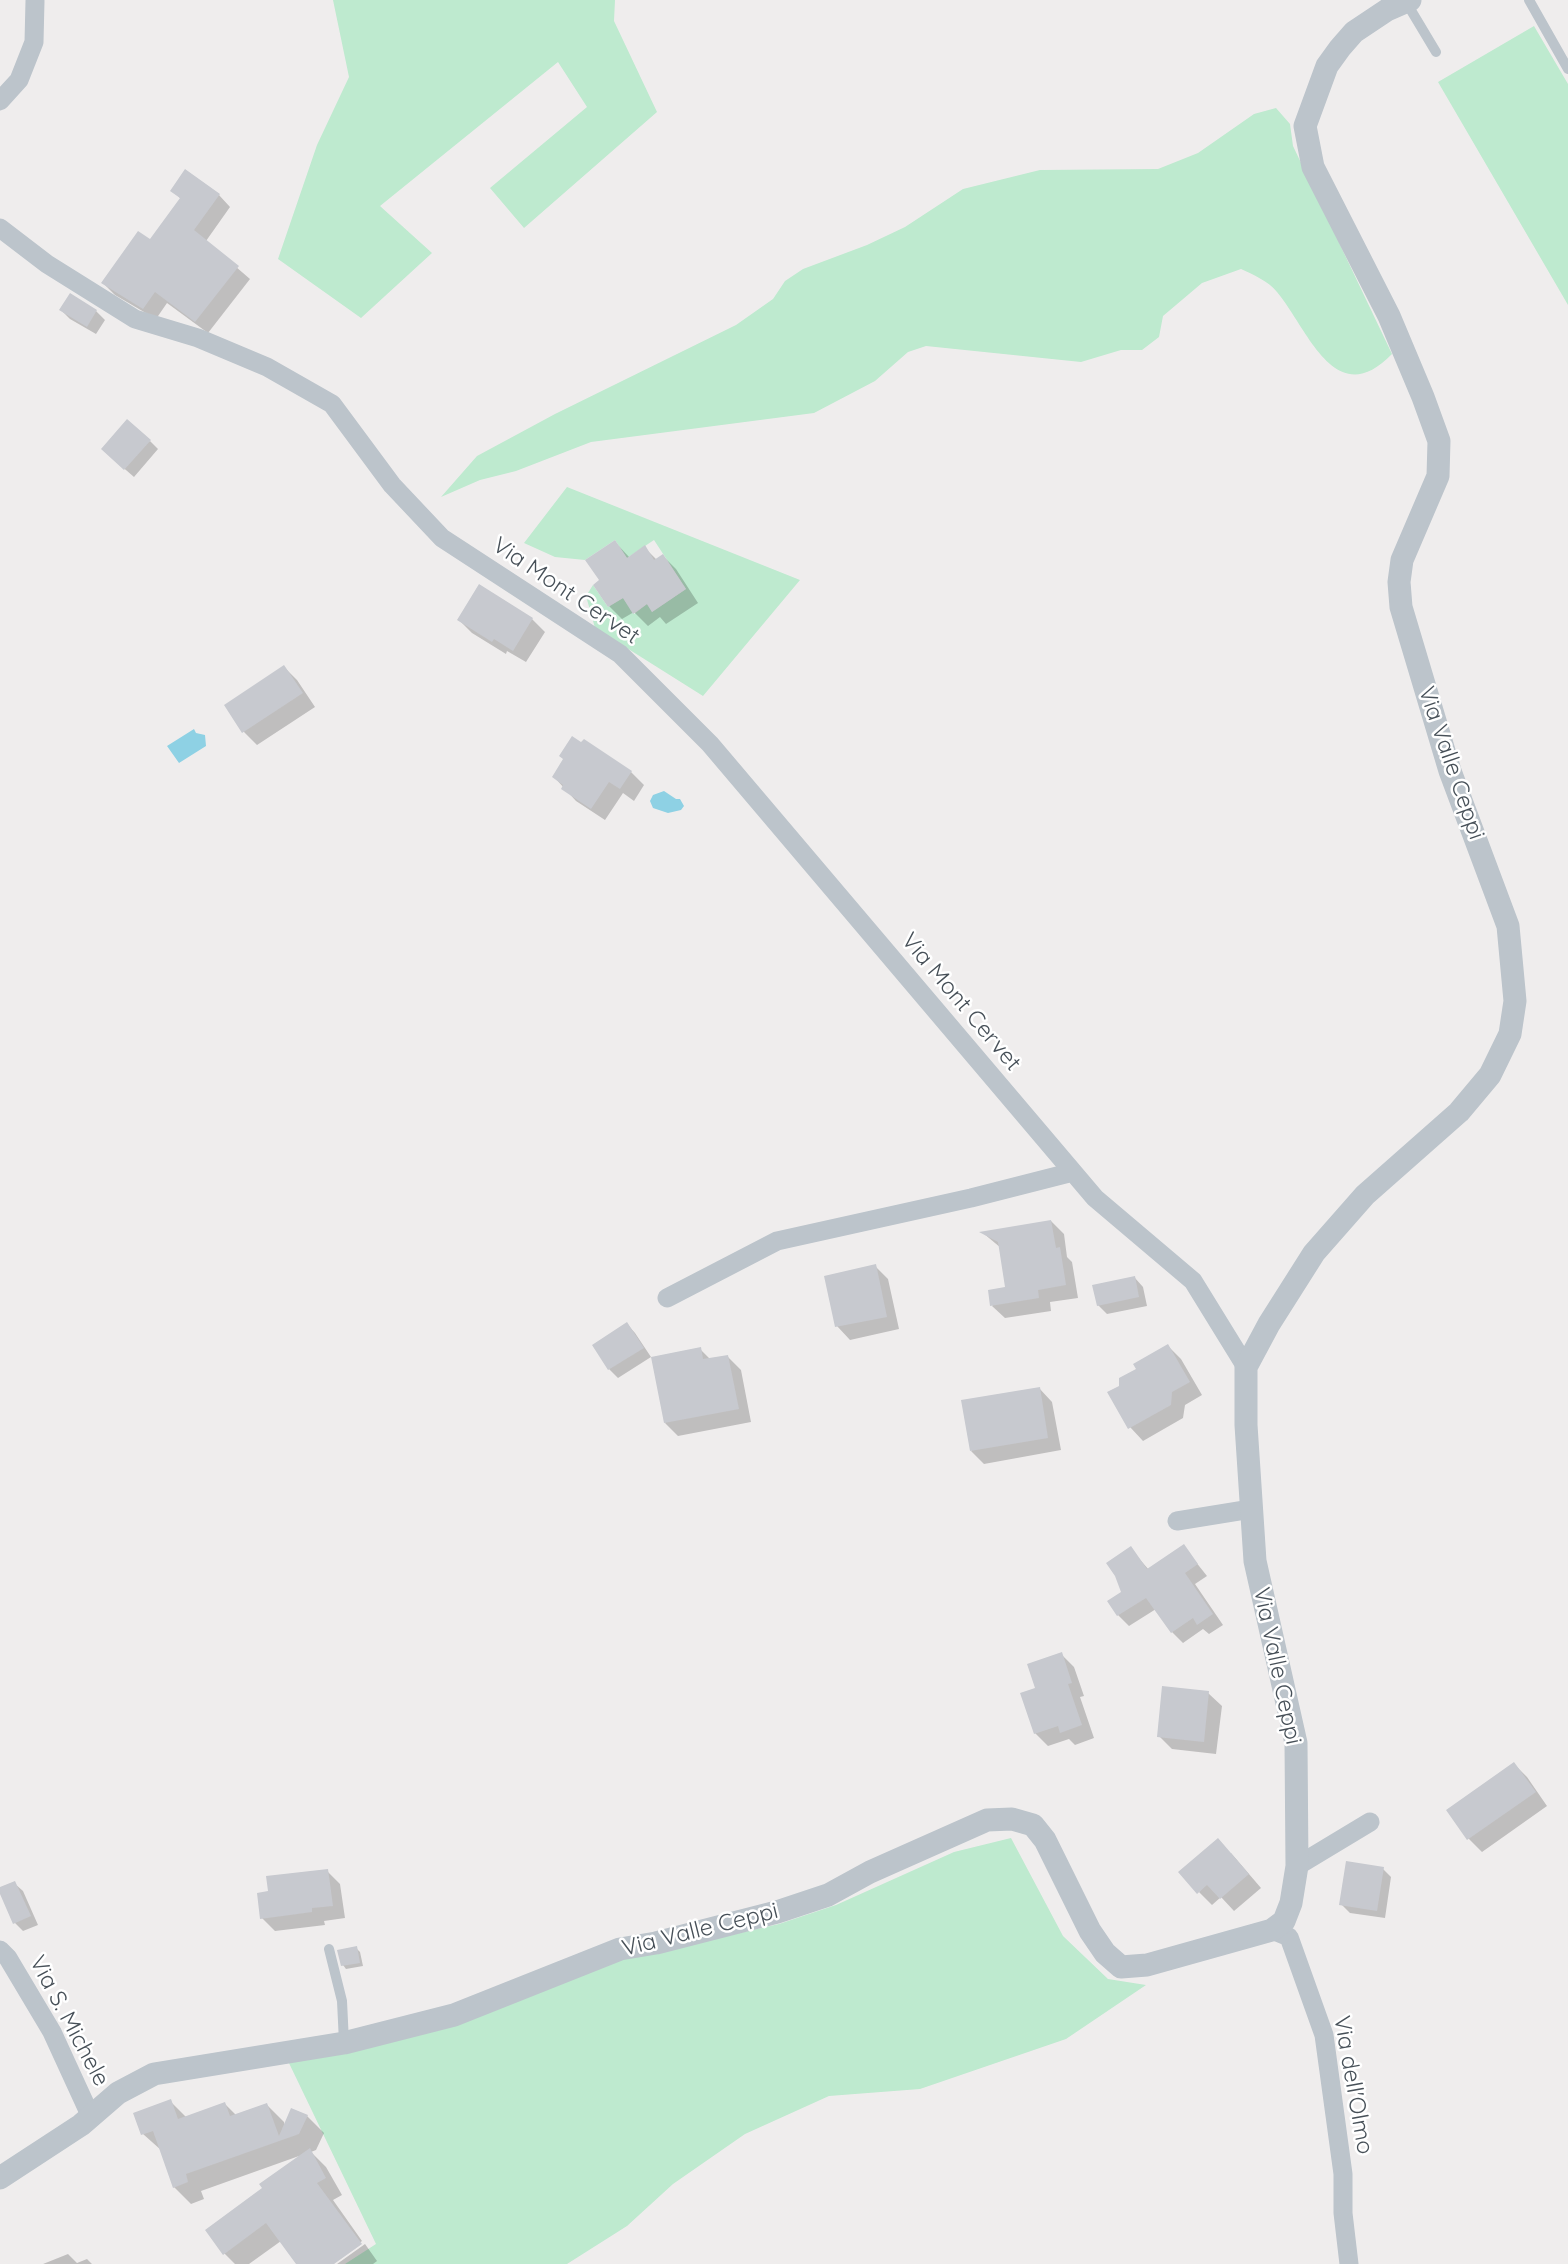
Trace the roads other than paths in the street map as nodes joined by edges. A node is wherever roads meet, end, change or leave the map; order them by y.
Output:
1 (1529, 0) edge
2 (35, 1) edge
3 (1408, 1) edge
4 (1437, 52) dead end
5 (1568, 69) edge
6 (0, 101) edge
7 (0, 228) edge
8 (1073, 1172) junction
9 (667, 1298) dead end
10 (1246, 1367) junction
11 (1251, 1509) junction
12 (1177, 1521) dead end
13 (1370, 1822) dead end
14 (1297, 1866) junction
15 (1272, 1930) junction
16 (329, 1949) dead end
17 (0, 1950) edge
18 (344, 2043) junction
19 (91, 2117) junction
20 (0, 2178) edge
21 (1349, 2264) edge

1 - 5 lane
2 - 6 street
3 - 4 lane
3 - 10 street, Via Valle Ceppi
7 - 8 street, Via Mont Cervet
8 - 9 street
8 - 10 street, Via Mont Cervet
10 - 11 street, Via Valle Ceppi
11 - 12 street
11 - 14 street, Via Valle Ceppi
13 - 14 street
14 - 15 street, Via Valle Ceppi
15 - 18 street, Via Valle Ceppi
15 - 21 street, Via dell'Olmo
16 - 18 lane
17 - 19 street, Via S. Michele
18 - 19 street, Via Valle Ceppi
19 - 20 street, Via Valle Ceppi

